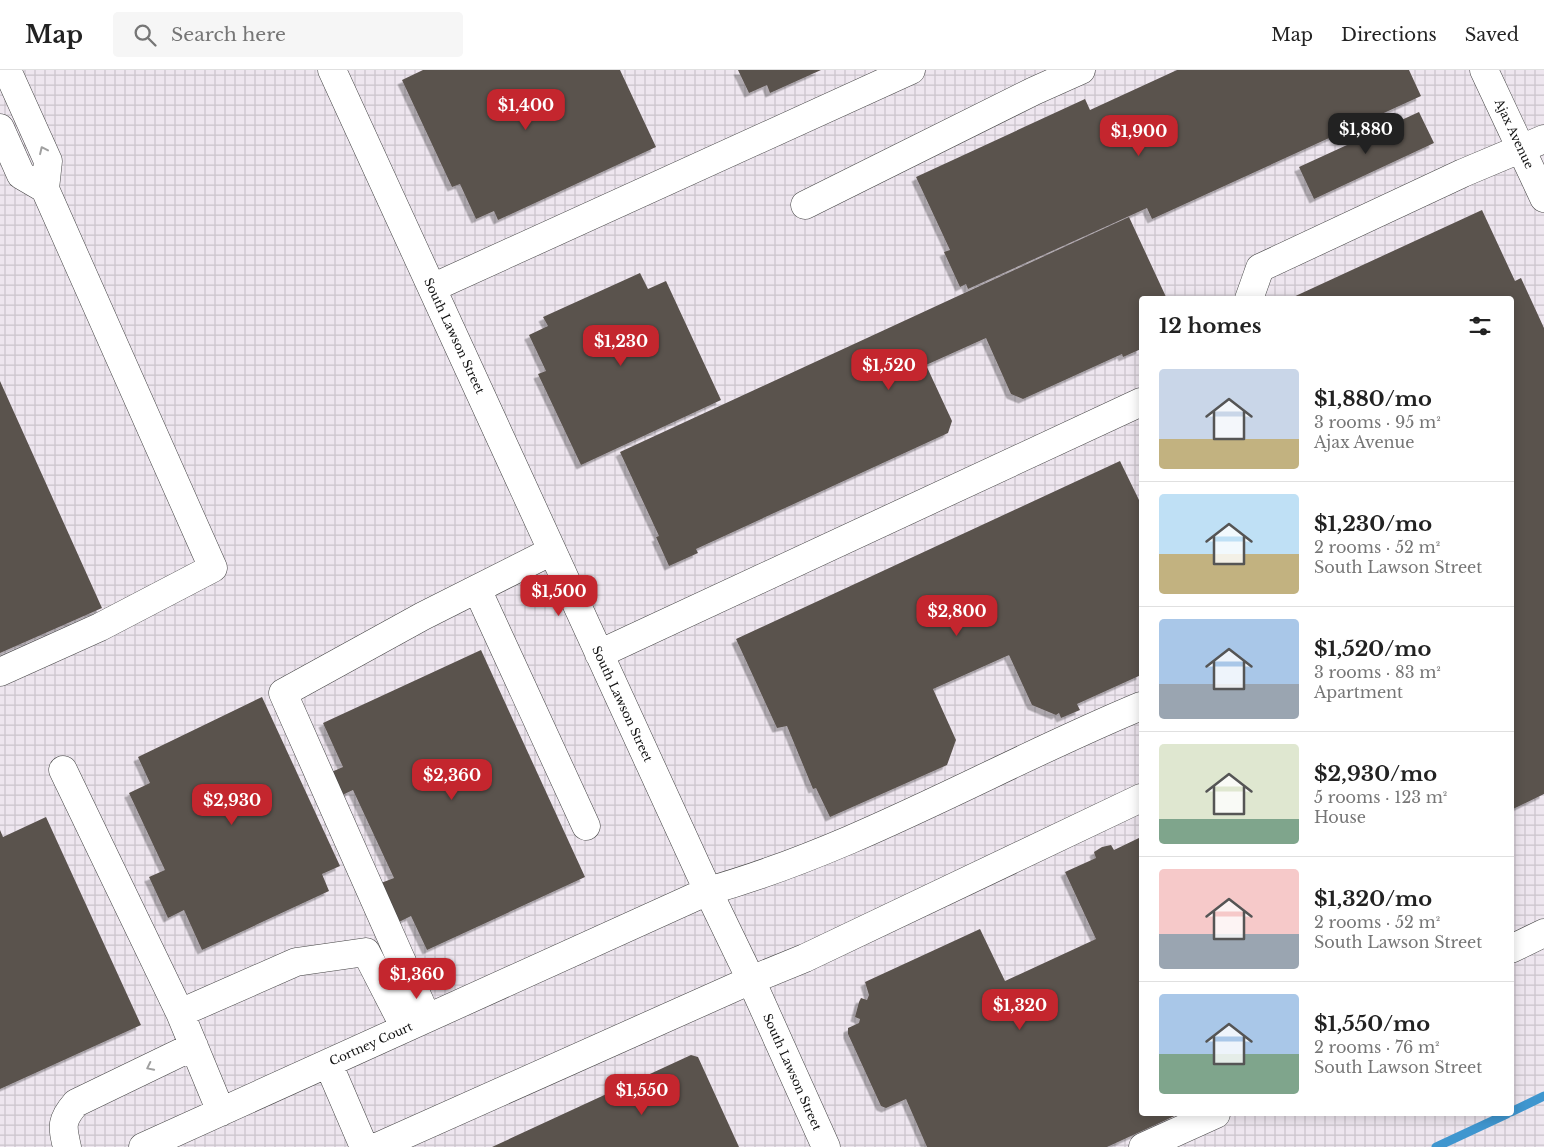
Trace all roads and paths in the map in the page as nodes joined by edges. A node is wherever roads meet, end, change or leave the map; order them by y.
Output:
1 (7, 70) edge
2 (332, 70) edge
3 (911, 70) edge
4 (1082, 70) edge
5 (1484, 70) edge
6 (0, 128) edge
7 (1533, 144) edge
8 (44, 189) junction
9 (1544, 198) edge
10 (805, 205) dead end
11 (432, 288) junction
12 (1249, 296) edge
13 (1139, 403) edge
14 (552, 551) junction
15 (478, 589) junction
16 (599, 654) junction
17 (0, 672) edge
18 (1139, 707) edge
19 (63, 770) dead end
20 (1139, 799) edge
21 (586, 826) dead end
22 (708, 891) junction
23 (1544, 933) edge
24 (1514, 947) edge
25 (751, 980) junction
26 (180, 1013) junction
27 (416, 1023) junction
28 (194, 1046) junction
29 (328, 1063) junction
30 (220, 1112) junction
31 (1212, 1116) edge
32 (67, 1147) edge
33 (143, 1147) edge
34 (364, 1147) edge
35 (377, 1147) edge
36 (826, 1147) edge
37 (1143, 1147) edge

8 -> 1 street
2 - 11 street, South Lawson Street
3 - 11 street
4 - 10 street
5 - 7 street, Ajax Avenue
6 - 8 street
7 - 9 street, Ajax Avenue
7 - 12 street
8 - 17 street
11 - 14 street, South Lawson Street
13 - 16 street
14 - 15 street
14 - 16 street, South Lawson Street
15 - 21 street
15 - 27 street
16 - 22 street, South Lawson Street
18 - 22 street, Cortney Court
19 - 26 street
20 - 25 street
22 - 25 street, South Lawson Street
22 - 27 street, Cortney Court
23 - 24 street
25 - 35 street
25 - 36 street, South Lawson Street
26 - 27 street
26 - 28 street
27 - 29 street, Cortney Court
28 - 30 street
28 -> 32 street
29 - 30 street, Cortney Court
29 - 34 street
30 - 33 street, Cortney Court
31 - 37 street

